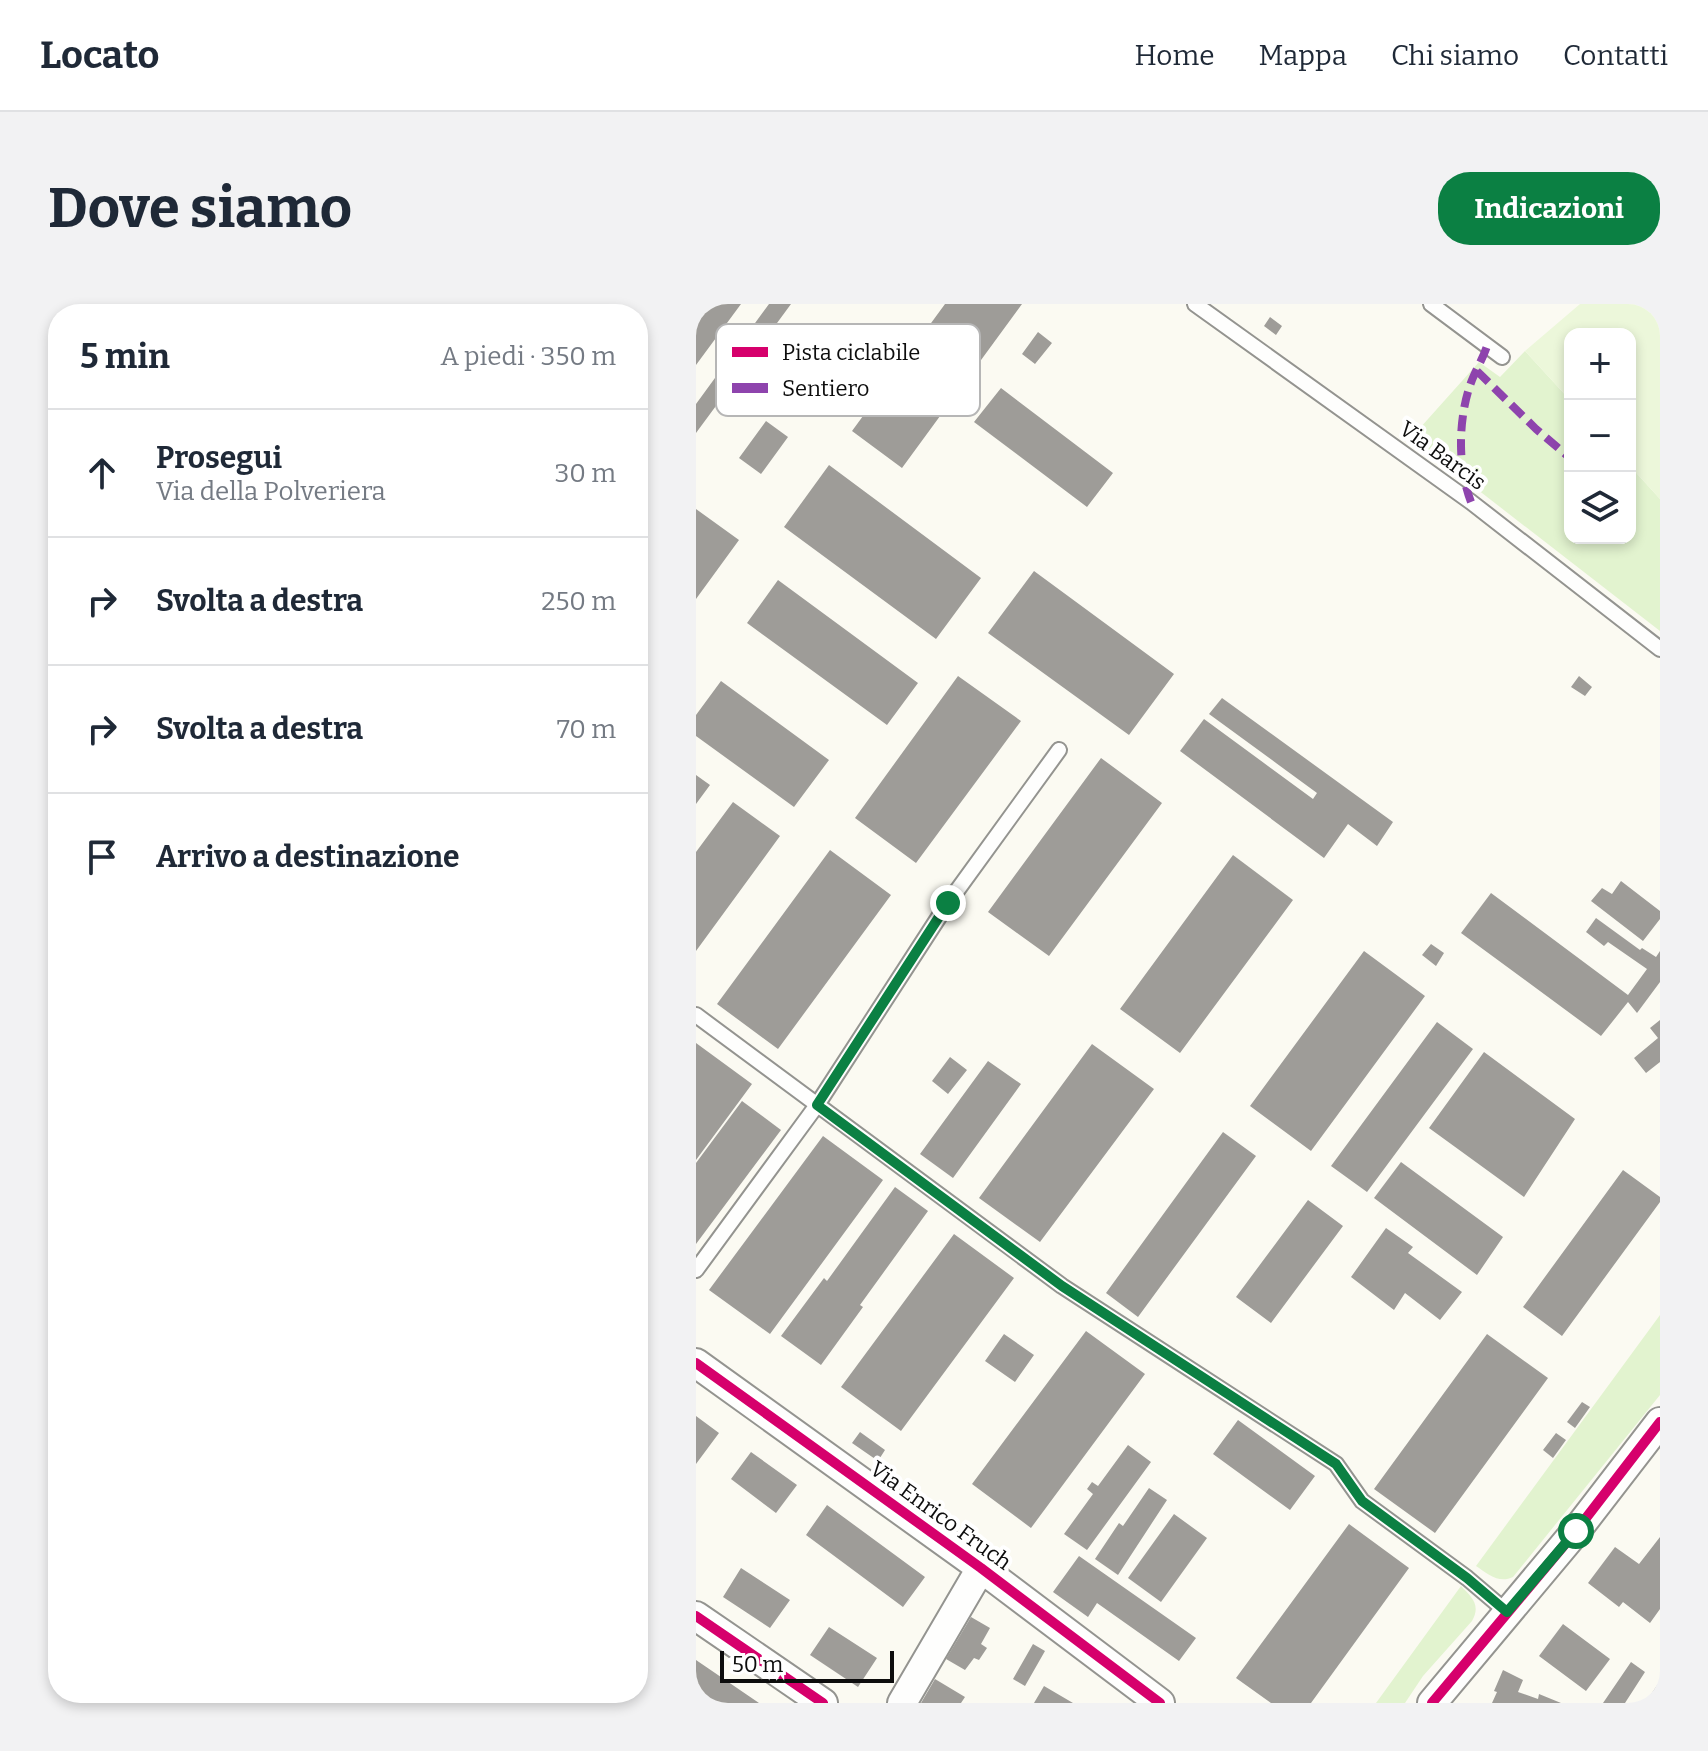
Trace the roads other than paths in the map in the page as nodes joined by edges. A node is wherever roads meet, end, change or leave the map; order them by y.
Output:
1 (1195, 304) edge
2 (1438, 306) edge
3 (1502, 357) dead end
4 (1660, 649) edge
5 (1059, 750) dead end
6 (696, 1015) edge
7 (817, 1105) junction
8 (696, 1270) edge
9 (696, 1363) edge
10 (1660, 1422) edge
11 (981, 1568) junction
12 (1507, 1612) junction
13 (696, 1616) edge
14 (823, 1703) edge
15 (902, 1703) edge
16 (1160, 1703) edge
17 (1432, 1703) edge

1 - 4 lane, Via Barcis
2 - 3 lane
5 - 7 lane
6 - 7 lane
7 - 8 lane
7 - 12 lane
9 - 11 street, Via Enrico Fruch
10 - 12 street
11 - 15 street
11 - 16 street, Via Enrico Fruch
12 - 17 street
13 - 14 street

